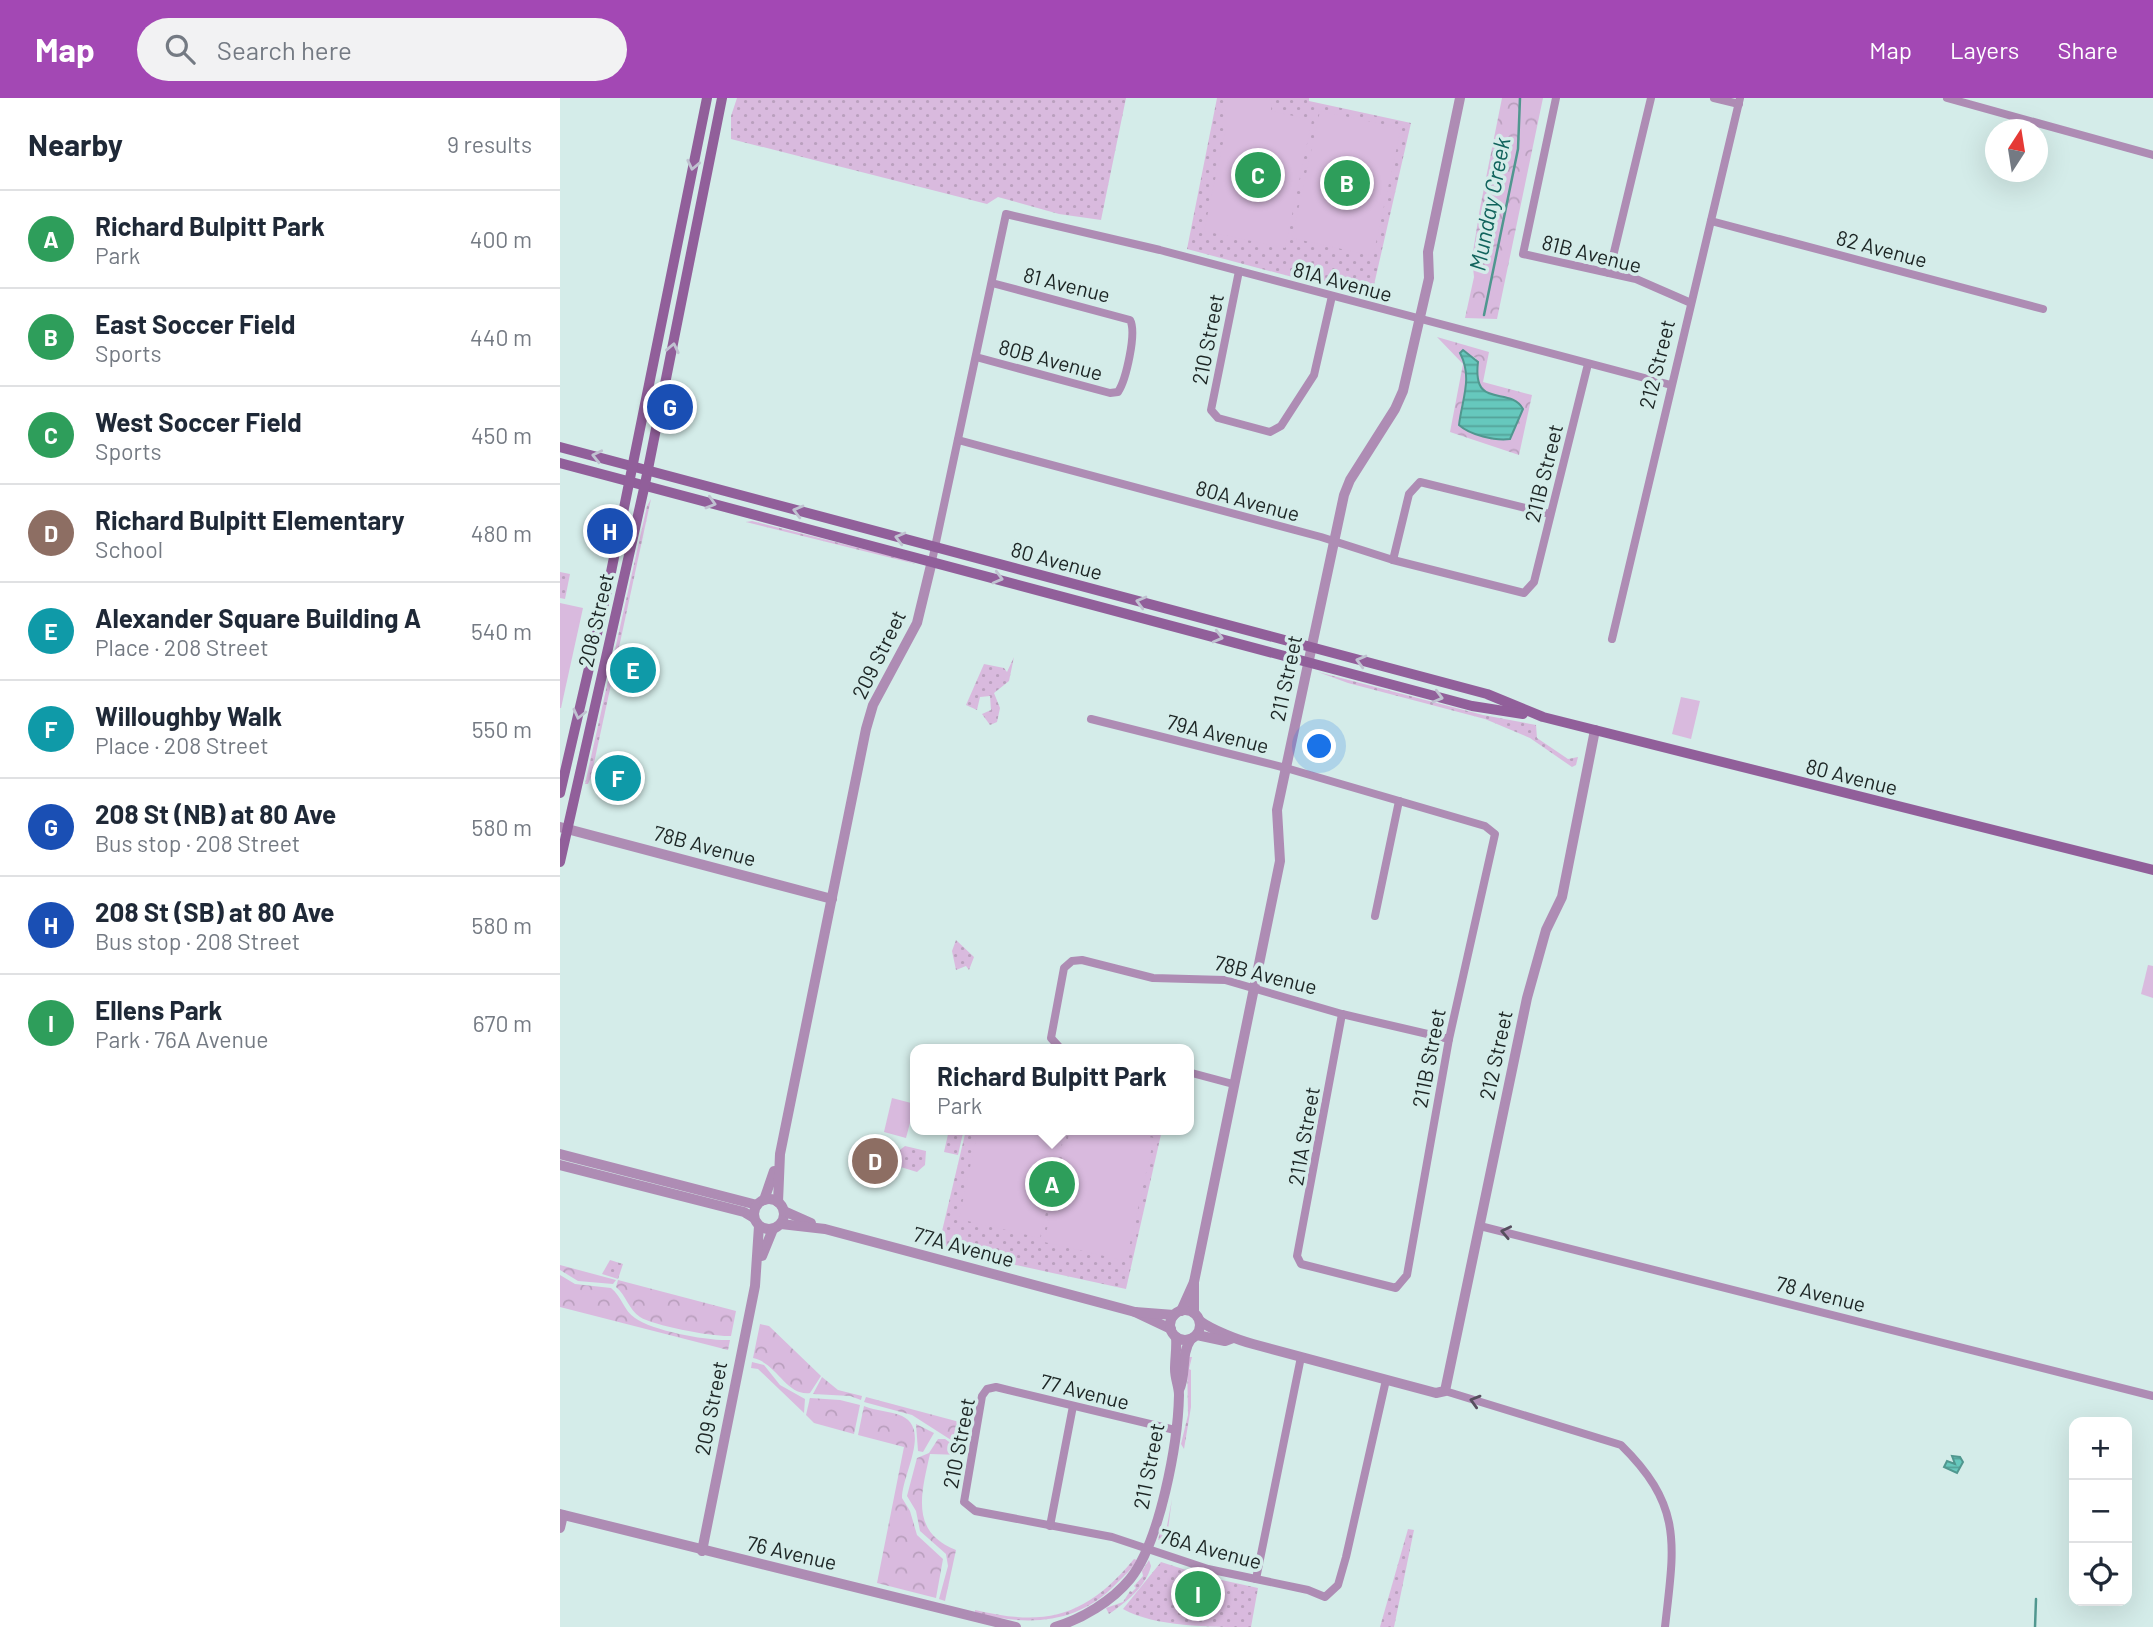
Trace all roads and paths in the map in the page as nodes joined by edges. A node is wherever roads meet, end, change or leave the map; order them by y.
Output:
1 (706, 98) edge
2 (722, 98) edge
3 (1460, 98) edge
4 (1556, 98) edge
5 (1651, 98) edge
6 (1714, 98) edge
7 (1947, 98) edge
8 (1740, 101) edge
9 (2153, 155) edge
10 (1006, 214) joint
11 (1711, 221) junction
12 (1239, 271) junction
13 (1609, 273) junction
14 (992, 283) junction
15 (1332, 296) junction
16 (1691, 303) junction
17 (2043, 309) dead end
18 (1419, 320) junction
19 (976, 357) junction
20 (1588, 364) junction
21 (1671, 386) junction
22 (1118, 392) joint
23 (958, 440) junction
24 (560, 447) edge
25 (560, 463) edge
26 (633, 465) junction
27 (648, 470) junction
28 (630, 480) junction
29 (645, 484) junction
30 (1550, 514) junction
31 (1333, 541) junction
32 (935, 548) junction
33 (1393, 560) junction
34 (932, 561) junction
35 (1529, 590) joint
36 (1612, 639) dead end
37 (1312, 647) junction
38 (1308, 661) junction
39 (1543, 717) junction
40 (1091, 719) dead end
41 (1595, 730) junction
42 (1286, 768) junction
43 (560, 793) edge
44 (1399, 801) junction
45 (564, 828) edge
46 (1495, 834) joint
47 (560, 862) edge
48 (2153, 870) edge
49 (832, 899) junction
50 (1375, 916) dead end
51 (1253, 988) junction
52 (1342, 1014) junction
53 (1448, 1039) junction
54 (1056, 1044) edge
55 (1194, 1074) edge
56 (1233, 1084) junction
57 (560, 1154) edge
58 (780, 1154) junction
59 (560, 1165) edge
60 (761, 1202) junction
61 (781, 1207) junction
62 (757, 1222) junction
63 (777, 1226) junction
64 (1480, 1226) junction
65 (825, 1229) junction
66 (757, 1273) junction
67 (1194, 1282) junction
68 (1398, 1287) joint
69 (1135, 1312) junction
70 (1178, 1313) junction
71 (1197, 1317) junction
72 (1174, 1333) junction
73 (1194, 1337) junction
74 (1233, 1338) junction
75 (1301, 1357) junction
76 (1386, 1380) junction
77 (987, 1389) joint
78 (1179, 1390) junction
79 (1445, 1391) junction
80 (2153, 1395) edge
81 (1073, 1406) junction
82 (1175, 1430) junction
83 (965, 1504) joint
84 (561, 1514) edge
85 (1050, 1526) junction
86 (560, 1528) edge
87 (1149, 1549) junction
88 (702, 1550) junction
89 (1256, 1579) junction
90 (1016, 1627) edge
91 (1055, 1627) edge
92 (1665, 1627) edge

1 -> 26 main road, 208 Street
27 -> 2 main road, 208 Street
3 - 18 street, 211 Street
4 - 13 street, 81B Avenue
5 - 13 street
6 - 8 street
7 - 9 street
8 - 11 street, 212 Street
10 - 12 street, 81A Avenue
10 - 14 street, 209 Street
11 - 16 street, 212 Street
11 - 17 street, 82 Avenue
12 - 15 street, 81A Avenue
12 - 15 street, 210 Street
13 - 16 street, 81B Avenue
14 - 19 street, 209 Street
14 - 22 street, 81 Avenue
15 - 18 street, 81A Avenue
16 - 21 street, 212 Street
18 - 20 street, 81A Avenue
18 - 31 street, 211 Street
19 - 22 street, 80B Avenue
19 - 23 street, 209 Street
20 - 21 street, 81A Avenue
20 - 30 street, 211B Street
21 - 36 street, 212 Street
23 - 31 street, 80A Avenue
23 - 32 street, 209 Street
26 -> 24 main road, 80 Avenue
25 - 28 main road, 80 Avenue
26 - 27 main road, 80 Avenue
26 - 28 main road, 208 Street
27 - 29 main road, 208 Street
32 -> 27 main road, 80 Avenue
28 - 29 main road, 80 Avenue
28 -> 43 main road, 208 Street
29 -> 34 main road, 80 Avenue
29 - 45 main road, 208 Street
30 - 33 street
30 - 35 street, 211B Street
31 - 33 street, 80A Avenue
31 - 37 street, 211 Street
32 - 34 street, 209 Street
37 -> 32 main road, 80 Avenue
33 - 35 street, 80A Avenue
34 -> 38 main road, 80 Avenue
34 - 49 street, 209 Street
37 - 38 street, 211 Street
39 -> 37 main road, 80 Avenue
38 -> 39 main road, 80 Avenue
38 - 42 street, 211 Street
39 - 41 main road, 80 Avenue
40 - 42 street, 79A Avenue
41 - 48 main road, 80 Avenue
41 - 64 street, 212 Street
42 - 44 street, 79A Avenue
42 - 51 street, 211 Street
44 - 46 street, 79A Avenue
44 - 50 street
45 - 47 main road, 208 Street
45 - 49 street, 78B Avenue
46 - 53 street, 211B Street
49 - 58 street, 209 Street
51 - 52 street, 78B Avenue
51 - 54 street, 78B Avenue
51 - 56 street, 211 Street
52 - 53 street, 78B Avenue
52 - 68 street, 211A Street
53 - 68 street, 211B Street
55 - 56 street
56 - 67 street, 211 Street
57 - 60 street
58 - 60 street, 209 Street
58 - 61 street, 209 Street
59 - 62 street
60 - 61 street
60 - 62 street, 209 Street
61 - 63 street, 209 Street
61 - 65 street
62 - 63 street, 77A Avenue
62 - 66 street, 209 Street
63 - 65 street, 77A Avenue
63 - 66 street, 209 Street
64 - 79 street, 212 Street
80 -> 64 street, 78 Avenue
65 - 69 street, 77A Avenue
66 - 88 street, 209 Street
67 - 70 street, 211 Street
67 - 71 street, 211 Street
69 - 70 street, 77A Avenue
69 - 72 street, 77A Avenue
70 - 71 street, 77A Avenue
70 - 72 street, 211 Street
71 - 73 street, 211 Street
71 - 74 street
72 - 73 street, 77A Avenue
72 - 78 street, 211 Street
73 - 74 street
73 - 78 street, 211 Street
74 - 75 street
75 - 76 street
75 - 89 street
76 - 79 street
76 - 89 street, 76A Avenue
77 - 81 street, 77 Avenue
77 - 83 street, 210 Street
78 - 82 street, 211 Street
92 -> 79 street
81 - 82 street, 77 Avenue
81 - 85 street
82 - 87 street, 211 Street
83 - 85 street, 76A Avenue
84 - 86 street
84 - 88 street, 76 Avenue
85 - 87 street, 76A Avenue
87 - 89 street, 76A Avenue
87 - 91 street
88 - 90 street, 76 Avenue

